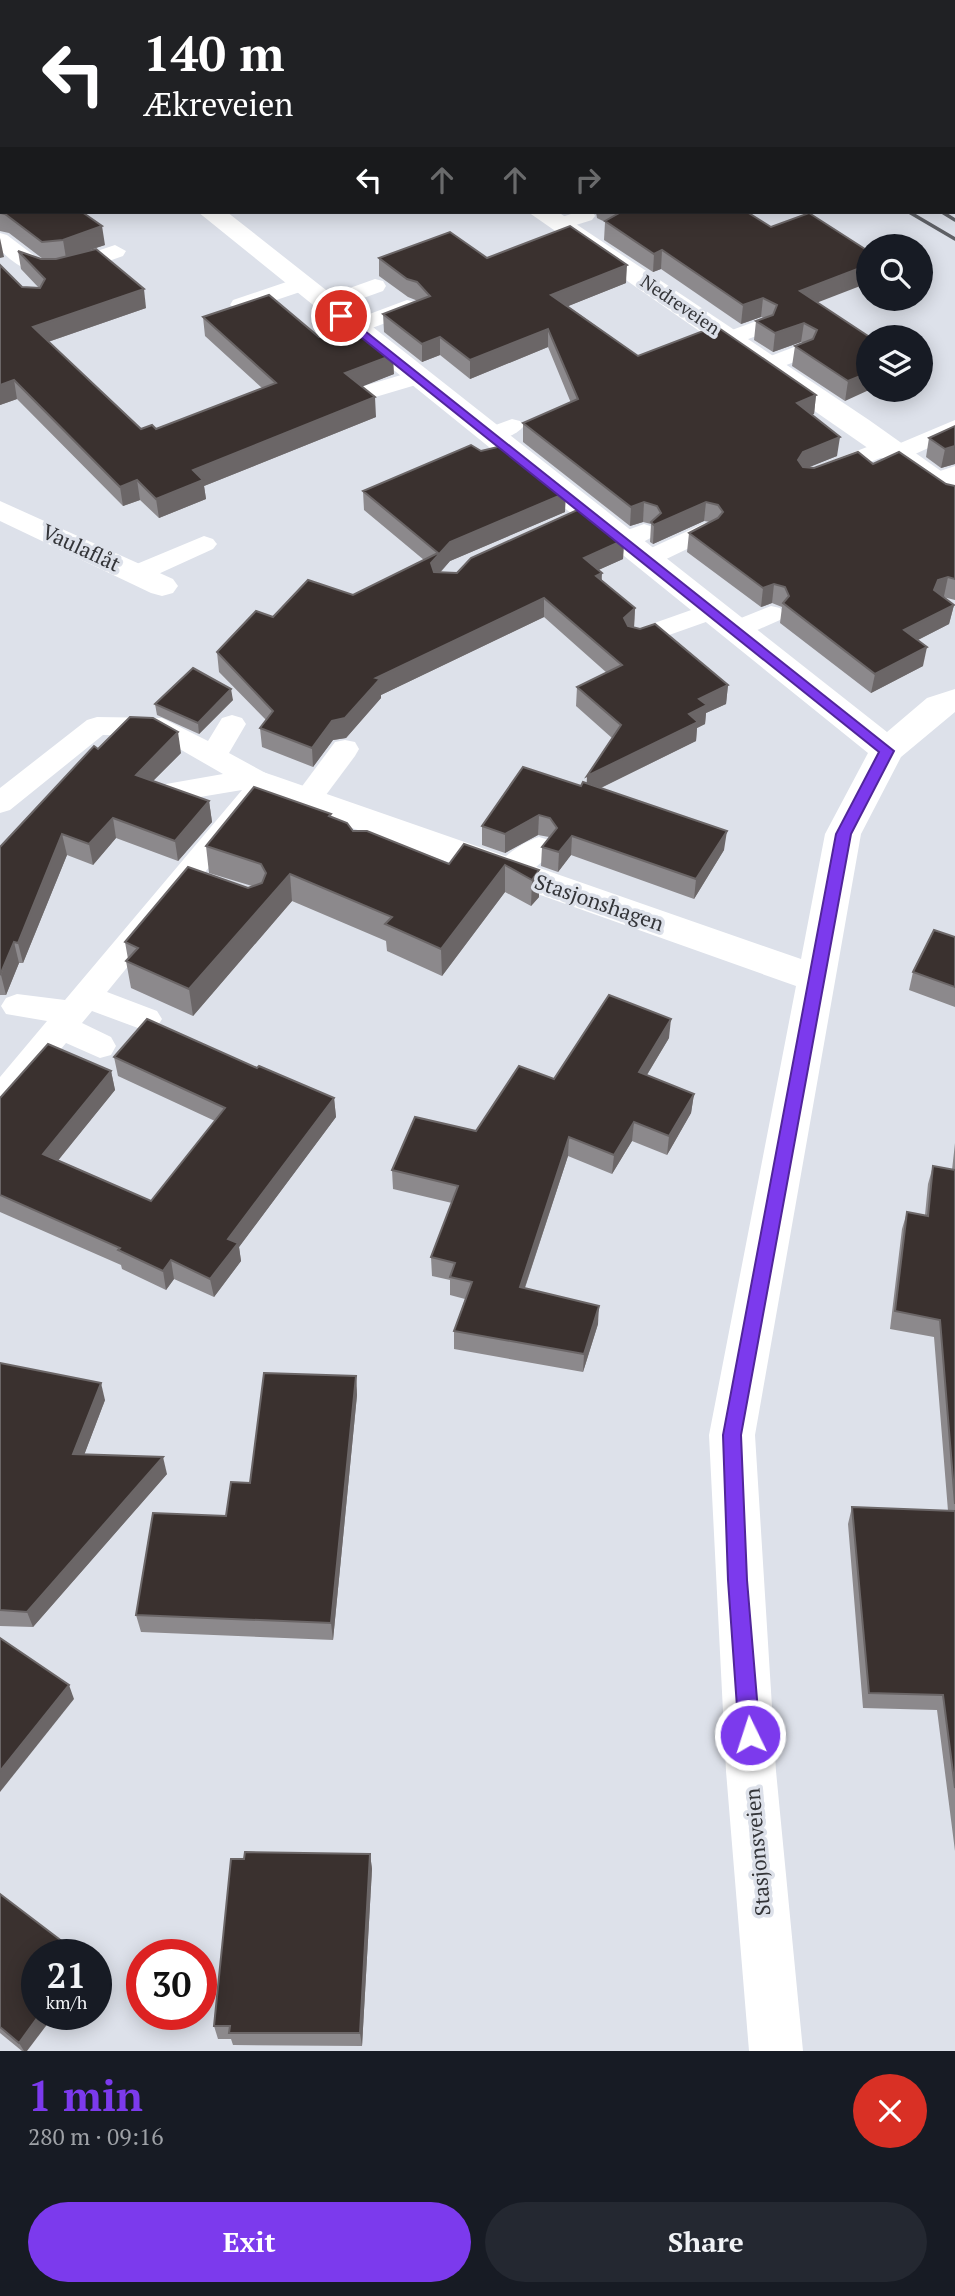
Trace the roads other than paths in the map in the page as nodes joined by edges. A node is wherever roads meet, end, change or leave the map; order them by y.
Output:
1 (214, 214) edge
2 (575, 224) edge
3 (0, 239) edge
4 (115, 251) dead end
5 (0, 265) edge
6 (18, 282) edge
7 (301, 284) junction
8 (375, 286) dead end
9 (327, 304) junction
10 (242, 305) edge
11 (407, 307) edge
12 (762, 326) edge
13 (356, 327) junction
14 (715, 338) junction
15 (802, 351) edge
16 (770, 374) junction
17 (418, 377) junction
18 (372, 391) edge
19 (955, 427) edge
20 (892, 451) junction
21 (810, 478) edge
22 (948, 483) edge
23 (0, 510) edge
24 (705, 531) edge
25 (204, 544) dead end
26 (638, 544) junction
27 (149, 580) joint
28 (711, 611) junction
29 (771, 614) dead end
30 (735, 630) junction
31 (638, 638) edge
32 (955, 700) edge
33 (232, 724) dead end
34 (345, 749) dead end
35 (887, 751) junction
36 (213, 756) junction
37 (258, 782) junction
38 (176, 791) edge
39 (4, 797) edge
40 (307, 800) junction
41 (539, 847) edge
42 (508, 871) junction
43 (185, 878) junction
44 (218, 889) edge
45 (817, 979) junction
46 (17, 1006) dead end
47 (73, 1012) junction
48 (146, 1019) edge
49 (100, 1046) dead end
50 (0, 1100) edge
51 (776, 2051) edge

1 - 7 street
2 - 14 street, Nedreveien
3 - 4 lane
5 - 6 lane
7 - 9 street
7 - 10 lane
8 - 9 lane
9 - 13 street
11 - 13 lane
12 - 14 lane
13 - 17 street
14 - 16 street, Nedreveien
15 - 16 lane
16 - 20 street, Nedreveien
17 - 18 lane
17 - 26 street
19 - 20 lane
20 - 21 lane
20 - 22 street, Nedreveien
23 - 27 street, Vaulaflåt
24 - 26 lane
25 - 27 lane
26 - 28 street
28 - 30 street
28 - 31 lane
29 - 30 lane
30 - 35 street
32 - 35 street, Stasjonsveien
33 - 36 lane
34 - 40 lane
35 - 45 street, Stasjonsveien
36 - 37 lane
36 - 39 lane
37 - 38 lane
37 - 40 street, Stasjonshagen
37 - 43 lane
40 - 42 street, Stasjonshagen
41 - 42 lane
42 - 45 street, Stasjonshagen
43 - 44 lane
43 - 47 lane
45 - 51 street, Stasjonsveien
46 - 47 lane
47 - 48 lane
47 - 49 lane
47 - 50 lane

